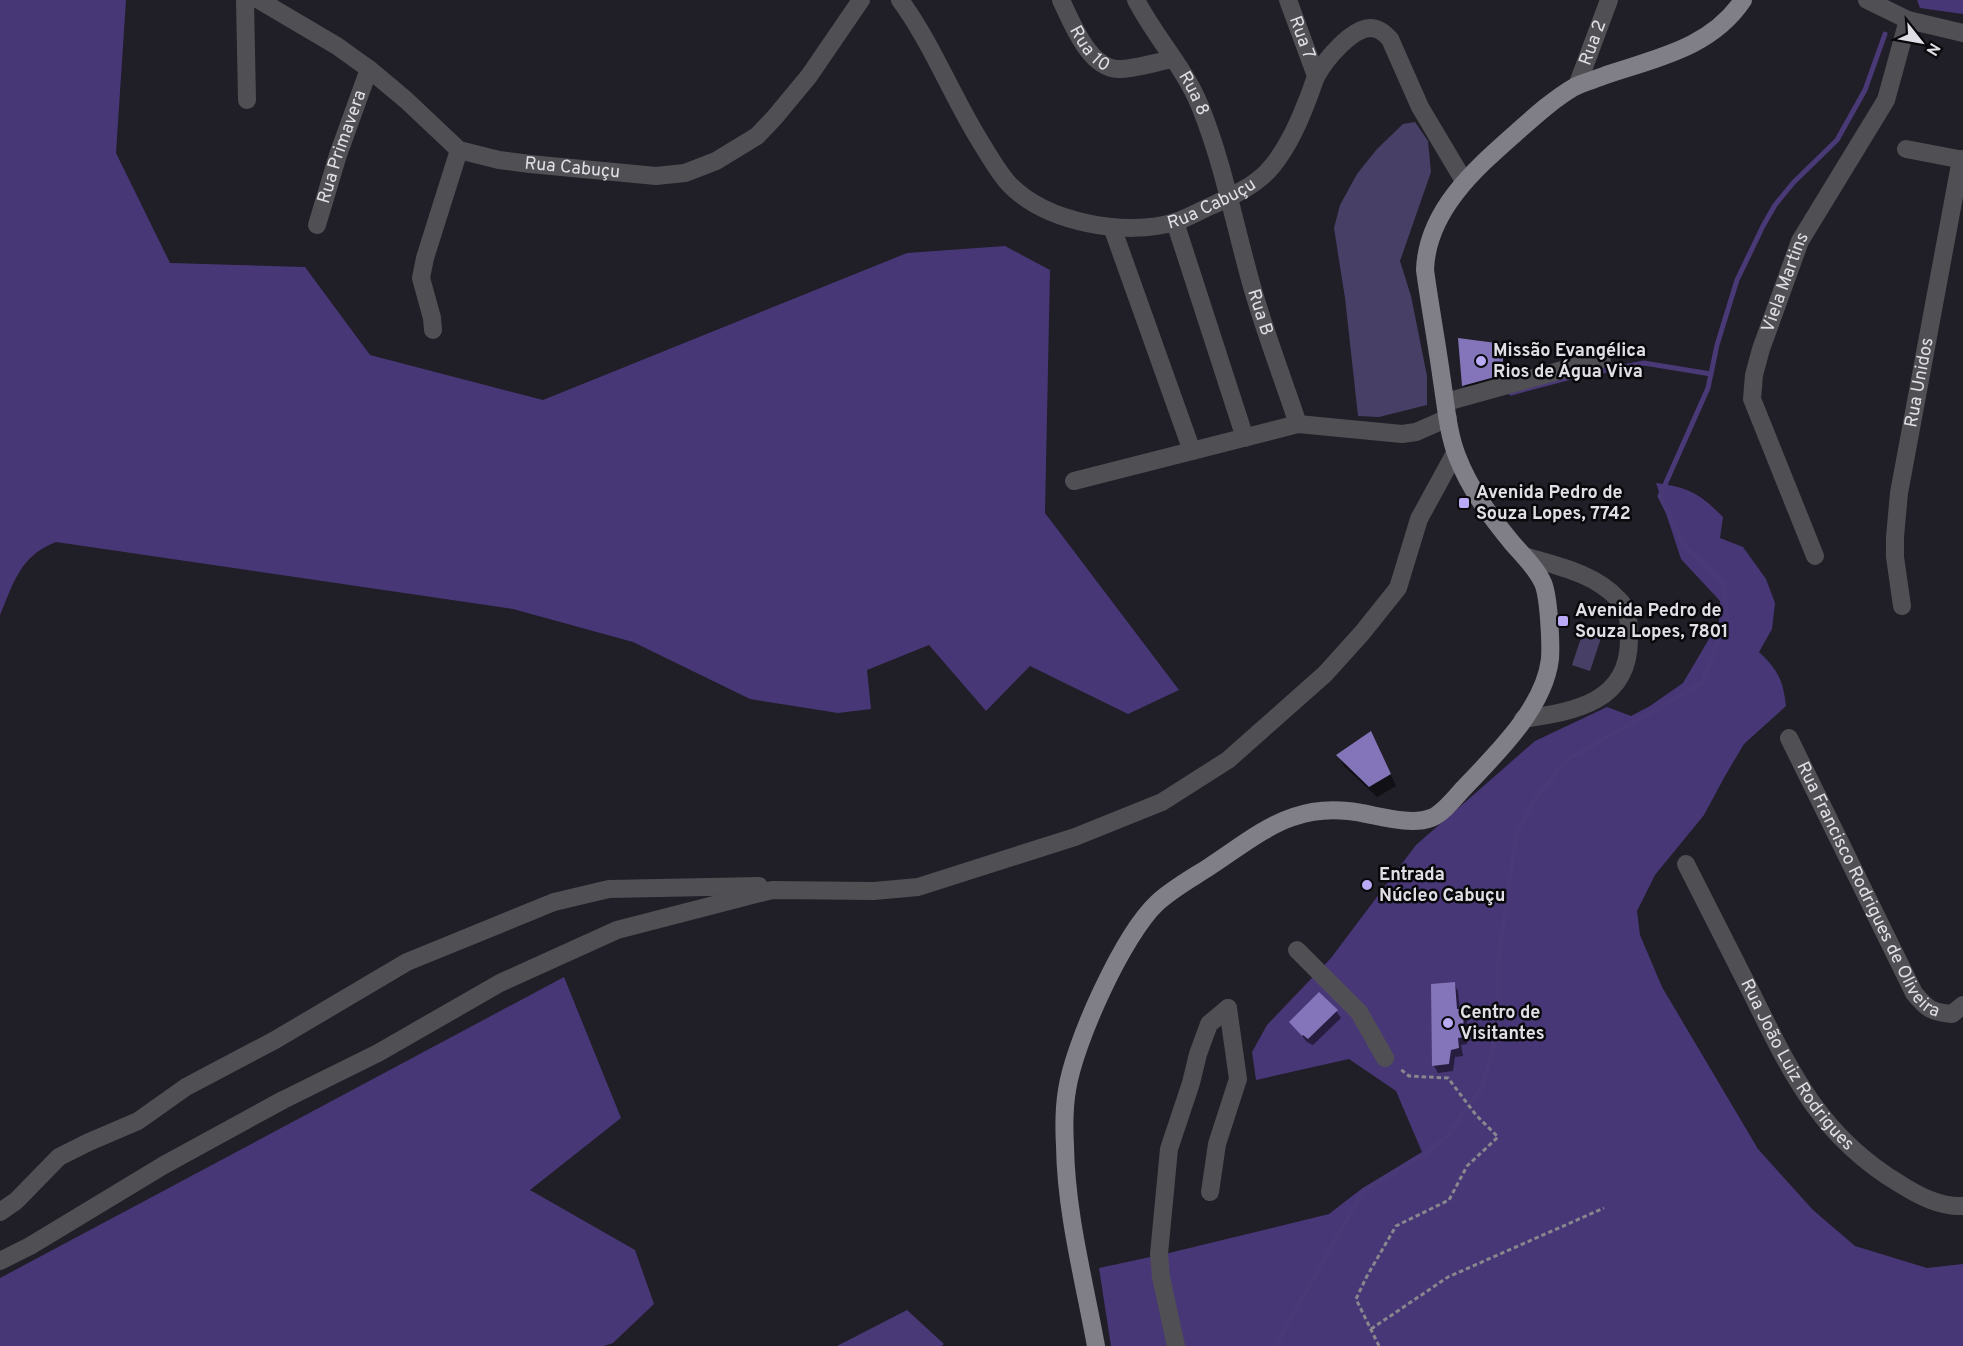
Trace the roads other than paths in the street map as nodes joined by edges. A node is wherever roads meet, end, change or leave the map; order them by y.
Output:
1 (245, 0) edge
2 (259, 0) edge
3 (861, 0) edge
4 (900, 0) edge
5 (1061, 0) edge
6 (1136, 0) edge
7 (1288, 0) edge
8 (1609, 0) edge
9 (1743, 0) edge
10 (1867, 0) edge
11 (1908, 20) junction
12 (1963, 33) edge
13 (1173, 59) junction
14 (369, 69) junction
15 (1316, 76) junction
16 (1577, 86) junction
17 (248, 100) dead end
18 (1906, 149) dead end
19 (459, 150) junction
20 (1962, 160) edge
21 (1464, 181) junction
22 (1230, 197) junction
23 (1176, 222) junction
24 (317, 225) dead end
25 (1112, 227) junction
26 (433, 330) dead end
27 (1602, 359) dead end
28 (1447, 410) junction
29 (1298, 424) junction
30 (1245, 438) junction
31 (1192, 451) junction
32 (1455, 453) junction
33 (1074, 481) dead end
34 (1524, 556) junction
35 (1815, 556) dead end
36 (1902, 606) dead end
37 (1523, 719) junction
38 (1789, 738) dead end
39 (1686, 864) dead end
40 (772, 890) junction
41 (1297, 950) dead end
42 (1963, 1005) edge
43 (1385, 1058) road end
44 (1210, 1192) dead end
45 (1963, 1206) edge
46 (0, 1212) edge
47 (0, 1261) edge
48 (1096, 1346) edge
49 (1176, 1346) edge

1 - 17 street
2 - 14 street, Rua Cabuçu
3 - 19 street, Rua Cabuçu
4 - 25 street, Rua Cabuçu
5 - 13 street, Rua 10
6 - 13 street, Rua 8
7 - 15 street, Rua 7
8 - 16 street, Rua 2
9 - 16 main road
10 - 11 street
11 - 12 street
11 - 35 street, Viela Martins
13 - 22 street, Rua 8
14 - 19 street, Rua Cabuçu
14 - 24 street, Rua Primavera
15 - 21 street, Rua Cabuçu
15 - 22 street, Rua Cabuçu
16 - 21 main road
18 - 20 street
19 - 26 street
20 - 36 street, Rua Unidos
21 - 28 main road
22 - 23 street, Rua Cabuçu
22 - 29 street, Rua B
23 - 25 street, Rua Cabuçu
23 - 30 street
25 - 31 street
27 - 28 street
28 - 29 street
28 - 32 main road
29 - 30 street
30 - 31 street
31 - 33 street
32 - 34 main road
32 - 40 street
34 - 37 main road
34 - 37 street
37 - 48 main road
38 - 42 street, Rua Francisco Rodrigues de Oliveira
39 - 45 street, Rua João Luiz Rodrigues
40 - 46 street
40 - 47 street
41 - 43 street
44 - 49 street

